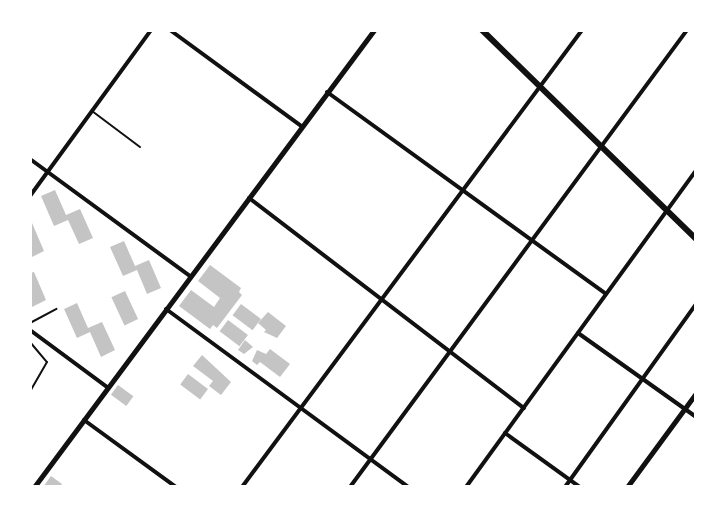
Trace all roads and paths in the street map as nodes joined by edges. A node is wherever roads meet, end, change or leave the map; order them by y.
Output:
1 (151, 30) edge
2 (170, 30) edge
3 (374, 30) edge
4 (482, 30) edge
5 (582, 30) edge
6 (687, 30) edge
7 (540, 87) junction
8 (326, 92) junction
9 (92, 111) junction
10 (301, 126) junction
11 (140, 147) dead end
12 (601, 148) junction
13 (30, 159) edge
14 (696, 170) edge
15 (48, 172) junction
16 (461, 189) junction
17 (30, 196) edge
18 (248, 198) junction
19 (666, 210) junction
20 (696, 239) edge
21 (531, 241) junction
22 (190, 276) junction
23 (606, 294) junction
24 (381, 297) junction
25 (696, 304) edge
26 (56, 309) dead end
27 (166, 309) junction
28 (30, 322) edge
29 (30, 330) edge
30 (578, 333) junction
31 (30, 342) edge
32 (449, 351) junction
33 (643, 379) junction
34 (107, 387) junction
35 (30, 391) edge
36 (696, 393) edge
37 (301, 407) junction
38 (524, 408) junction
39 (684, 409) junction
40 (696, 417) edge
41 (84, 420) junction
42 (505, 433) junction
43 (370, 459) junction
44 (570, 480) junction
45 (34, 487) edge
46 (176, 487) edge
47 (242, 487) edge
48 (350, 487) edge
49 (408, 487) edge
50 (466, 487) edge
51 (565, 487) edge
52 (580, 487) edge
53 (627, 487) edge

1 - 9 street
2 - 10 street
3 - 8 street
4 - 7 main road
5 - 7 street
6 - 12 street
7 - 12 main road
7 - 16 street
8 - 10 street
8 - 16 street
9 - 11 lane
9 - 15 street
10 - 18 street
12 - 19 main road
12 - 21 street
13 - 15 street
14 - 19 street
15 - 17 street
15 - 22 street
16 - 21 street
16 - 24 street
18 - 22 street
18 - 24 street
19 - 20 main road
19 - 23 street
21 - 23 street
21 - 32 street
22 - 27 street
23 - 30 street
24 - 32 street
24 - 37 street
25 - 33 street
26 - 28 lane
27 - 34 street
27 - 37 street
29 - 34 street
30 - 33 street
30 - 38 street
31 - 35 lane
32 - 38 street
32 - 43 street
33 - 39 street
33 - 44 street
34 - 41 street
36 - 39 street
37 - 43 street
37 - 47 street
38 - 42 street
39 - 40 street
39 - 53 street
41 - 45 street
41 - 46 street
42 - 44 street
42 - 50 street
43 - 48 street
43 - 49 street
44 - 51 street
44 - 52 street

